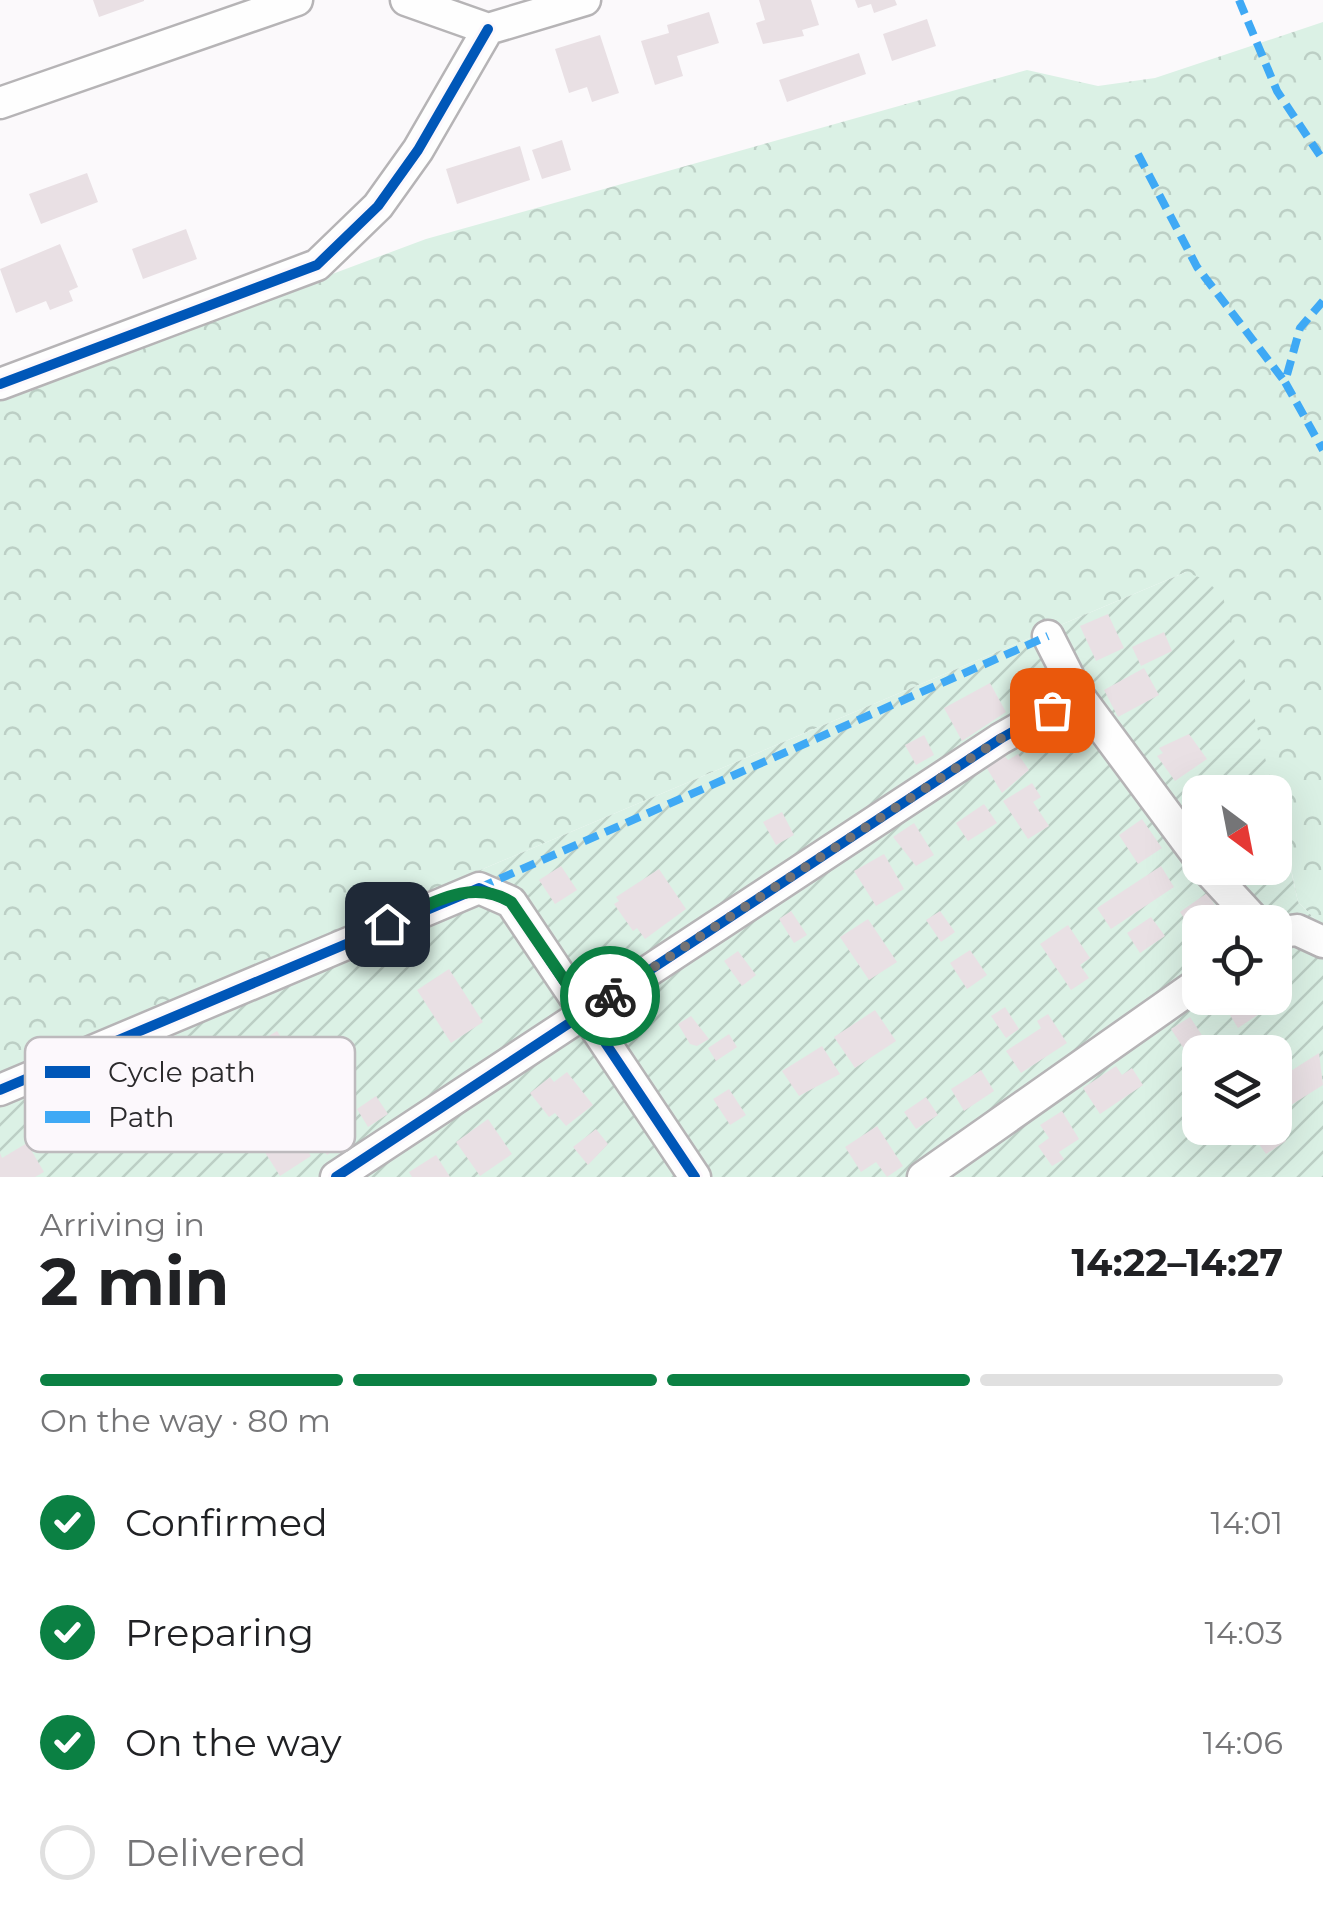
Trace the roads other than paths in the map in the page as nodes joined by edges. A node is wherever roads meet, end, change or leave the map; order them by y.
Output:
1 (297, 0) edge
2 (406, 0) edge
3 (584, 0) edge
4 (488, 29) junction
5 (0, 103) edge
6 (0, 384) edge
7 (1048, 636) dead end
8 (1078, 696) junction
9 (1182, 836) edge
10 (1222, 885) edge
11 (1240, 905) edge
12 (1292, 931) edge
13 (1323, 942) edge
14 (1182, 995) edge
15 (586, 1012) junction
16 (126, 1037) edge
17 (25, 1079) edge
18 (0, 1090) edge
19 (336, 1177) edge
20 (695, 1177) edge
21 (923, 1177) edge

1 - 5 street
2 - 4 street
3 - 4 street
4 - 6 street
7 - 8 street
8 - 9 street
8 - 15 street
10 - 11 street
12 - 13 street
14 - 21 street
15 - 16 street
15 - 19 street
15 - 20 street
17 - 18 street

